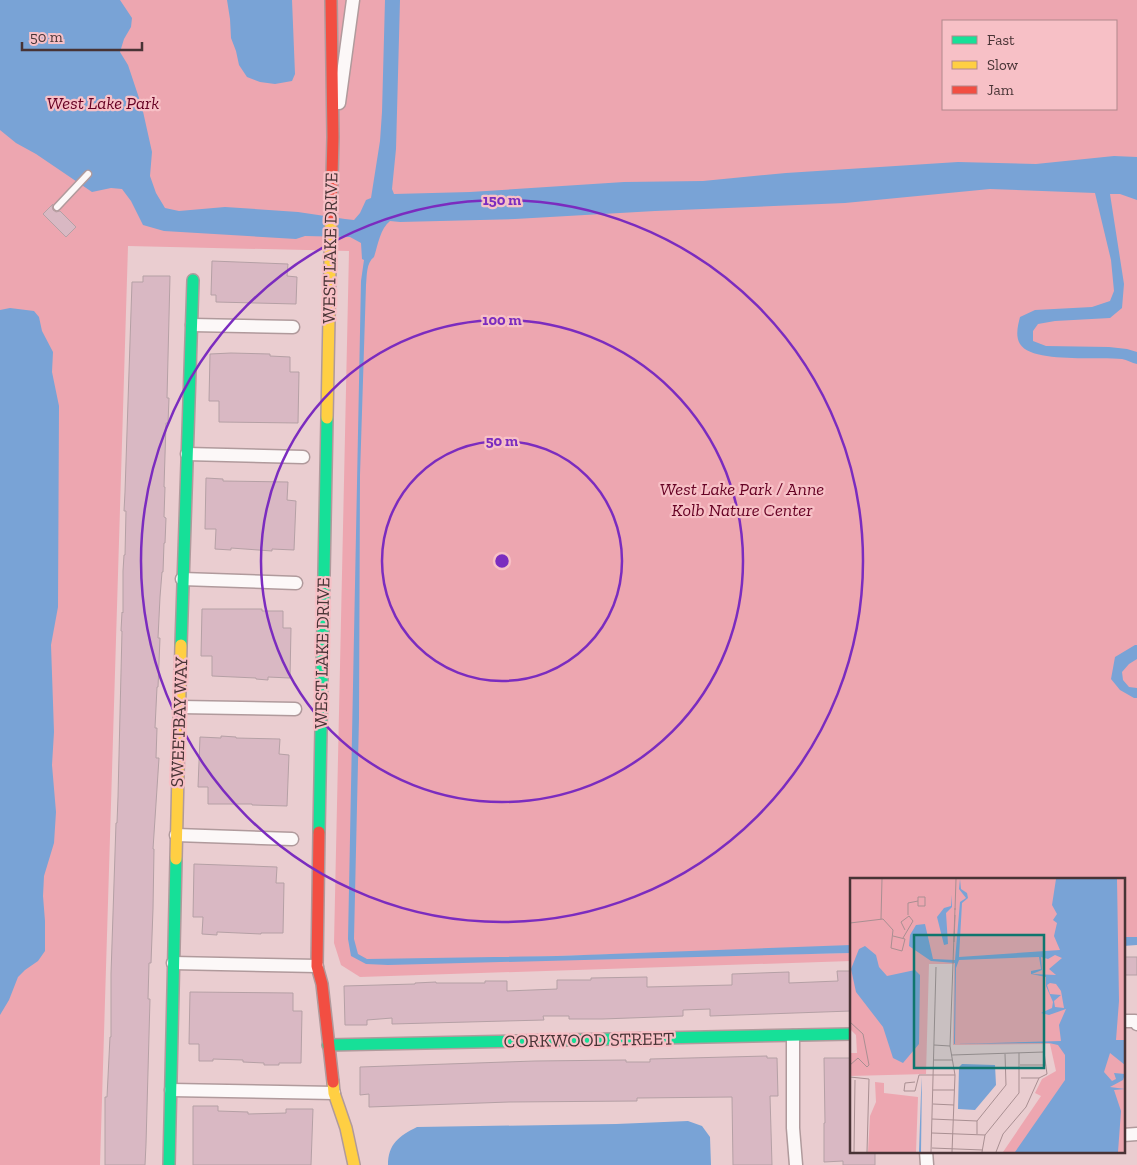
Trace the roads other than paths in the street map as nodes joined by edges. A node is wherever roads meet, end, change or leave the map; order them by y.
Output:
1 (332, 0) edge
2 (353, 0) edge
3 (333, 137) junction
4 (88, 174) dead end
5 (57, 207) dead end
6 (193, 280) dead end
7 (192, 325) junction
8 (293, 327) dead end
9 (187, 454) junction
10 (303, 458) dead end
11 (182, 579) junction
12 (296, 583) dead end
13 (180, 707) junction
14 (295, 709) dead end
15 (176, 835) junction
16 (292, 840) dead end
17 (173, 963) junction
18 (317, 966) junction
19 (850, 1034) edge
20 (793, 1036) junction
21 (328, 1045) junction
22 (171, 1090) junction
23 (334, 1093) junction
24 (1137, 1134) edge
25 (1124, 1135) edge
26 (926, 1152) edge
27 (169, 1165) edge
28 (354, 1165) edge
29 (796, 1165) edge
30 (928, 1165) edge

1 - 3 street, WEST LAKE DRIVE
2 - 3 street, WEST LAKE DRIVE
3 - 18 street, WEST LAKE DRIVE
4 - 5 lane
6 - 7 street, SWEETBAY WAY
7 - 8 street
7 - 9 street, SWEETBAY WAY
9 - 10 street
9 - 11 street, SWEETBAY WAY
11 - 12 street
11 - 13 street, SWEETBAY WAY
13 - 14 street
13 - 15 street, SWEETBAY WAY
15 - 16 street
15 - 17 street, SWEETBAY WAY
17 - 18 street
17 - 22 street, SWEETBAY WAY
18 - 21 street, WEST LAKE DRIVE
19 - 20 street, CORKWOOD STREET
20 - 21 street, CORKWOOD STREET
20 - 29 street
21 - 23 street, WEST LAKE DRIVE
22 - 23 street
22 - 27 street, SWEETBAY WAY
23 - 28 street, WEST LAKE DRIVE
24 - 25 street
26 - 30 street

